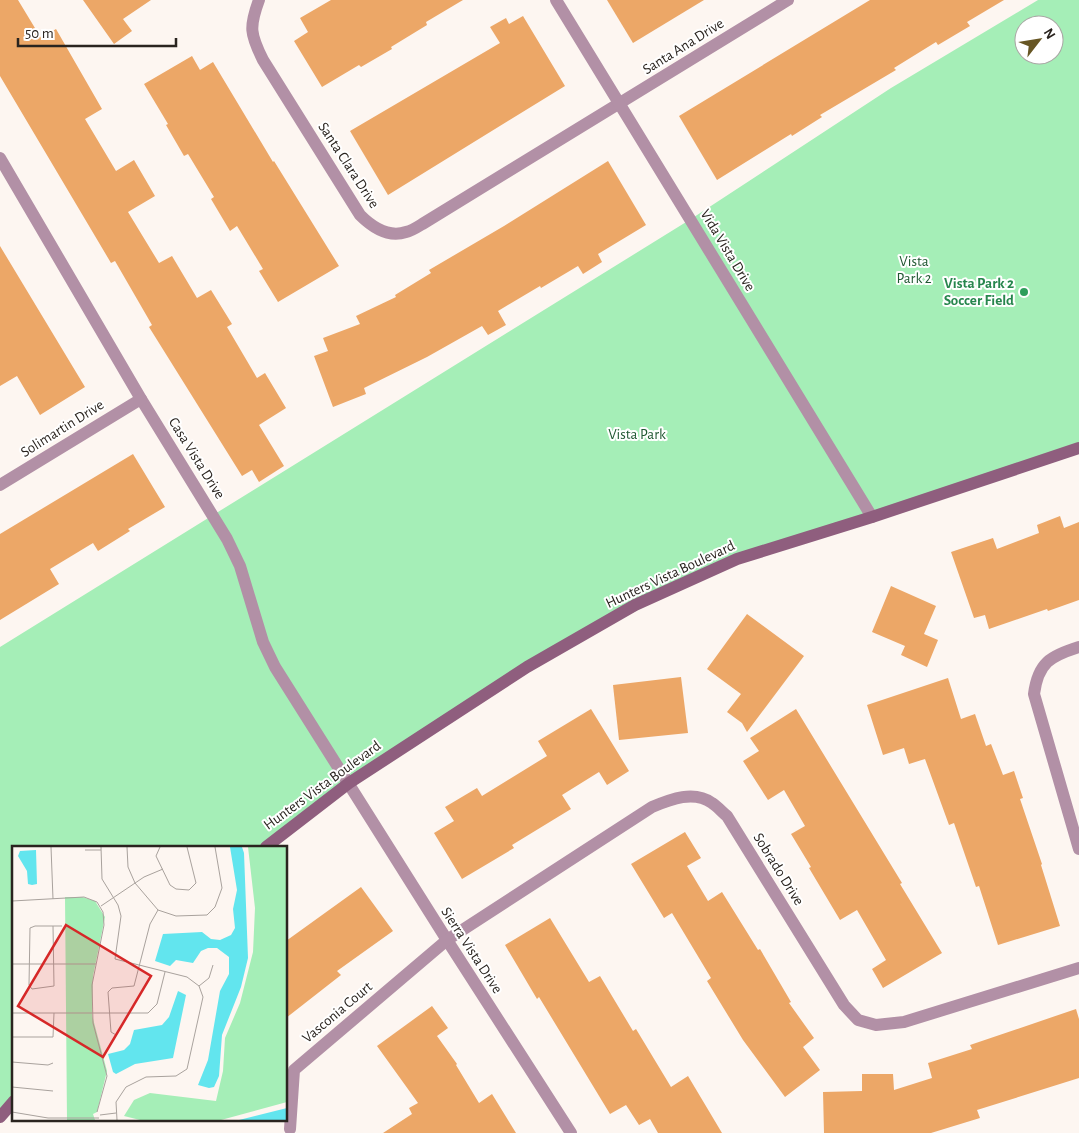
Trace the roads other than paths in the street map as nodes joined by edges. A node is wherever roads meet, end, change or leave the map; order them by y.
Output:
1 (259, 0) edge
2 (556, 0) edge
3 (788, 0) edge
4 (620, 104) junction
5 (0, 158) edge
6 (141, 399) junction
7 (1079, 448) edge
8 (0, 486) edge
9 (872, 518) junction
10 (1079, 647) edge
11 (349, 783) junction
12 (267, 846) edge
13 (1079, 849) edge
14 (447, 940) junction
15 (1079, 968) edge
16 (12, 1103) edge
17 (0, 1118) edge
18 (290, 1129) dead end
19 (571, 1133) edge

1 - 4 street, Santa Clara Drive
2 - 4 street, Vida Vista Drive
3 - 4 street, Santa Ana Drive
4 - 9 street, Vida Vista Drive
5 - 6 street, Casa Vista Drive
6 - 8 street, Solimartin Drive
6 - 11 street, Casa Vista Drive
7 - 9 street, Hunters Vista Boulevard
9 - 11 street, Hunters Vista Boulevard
10 - 13 street
11 - 12 street, Hunters Vista Boulevard
11 - 14 street, Sierra Vista Drive
14 - 15 street, Sobrado Drive
14 - 18 street, Vasconia Court
14 - 19 street, Sierra Vista Drive
16 - 17 street

